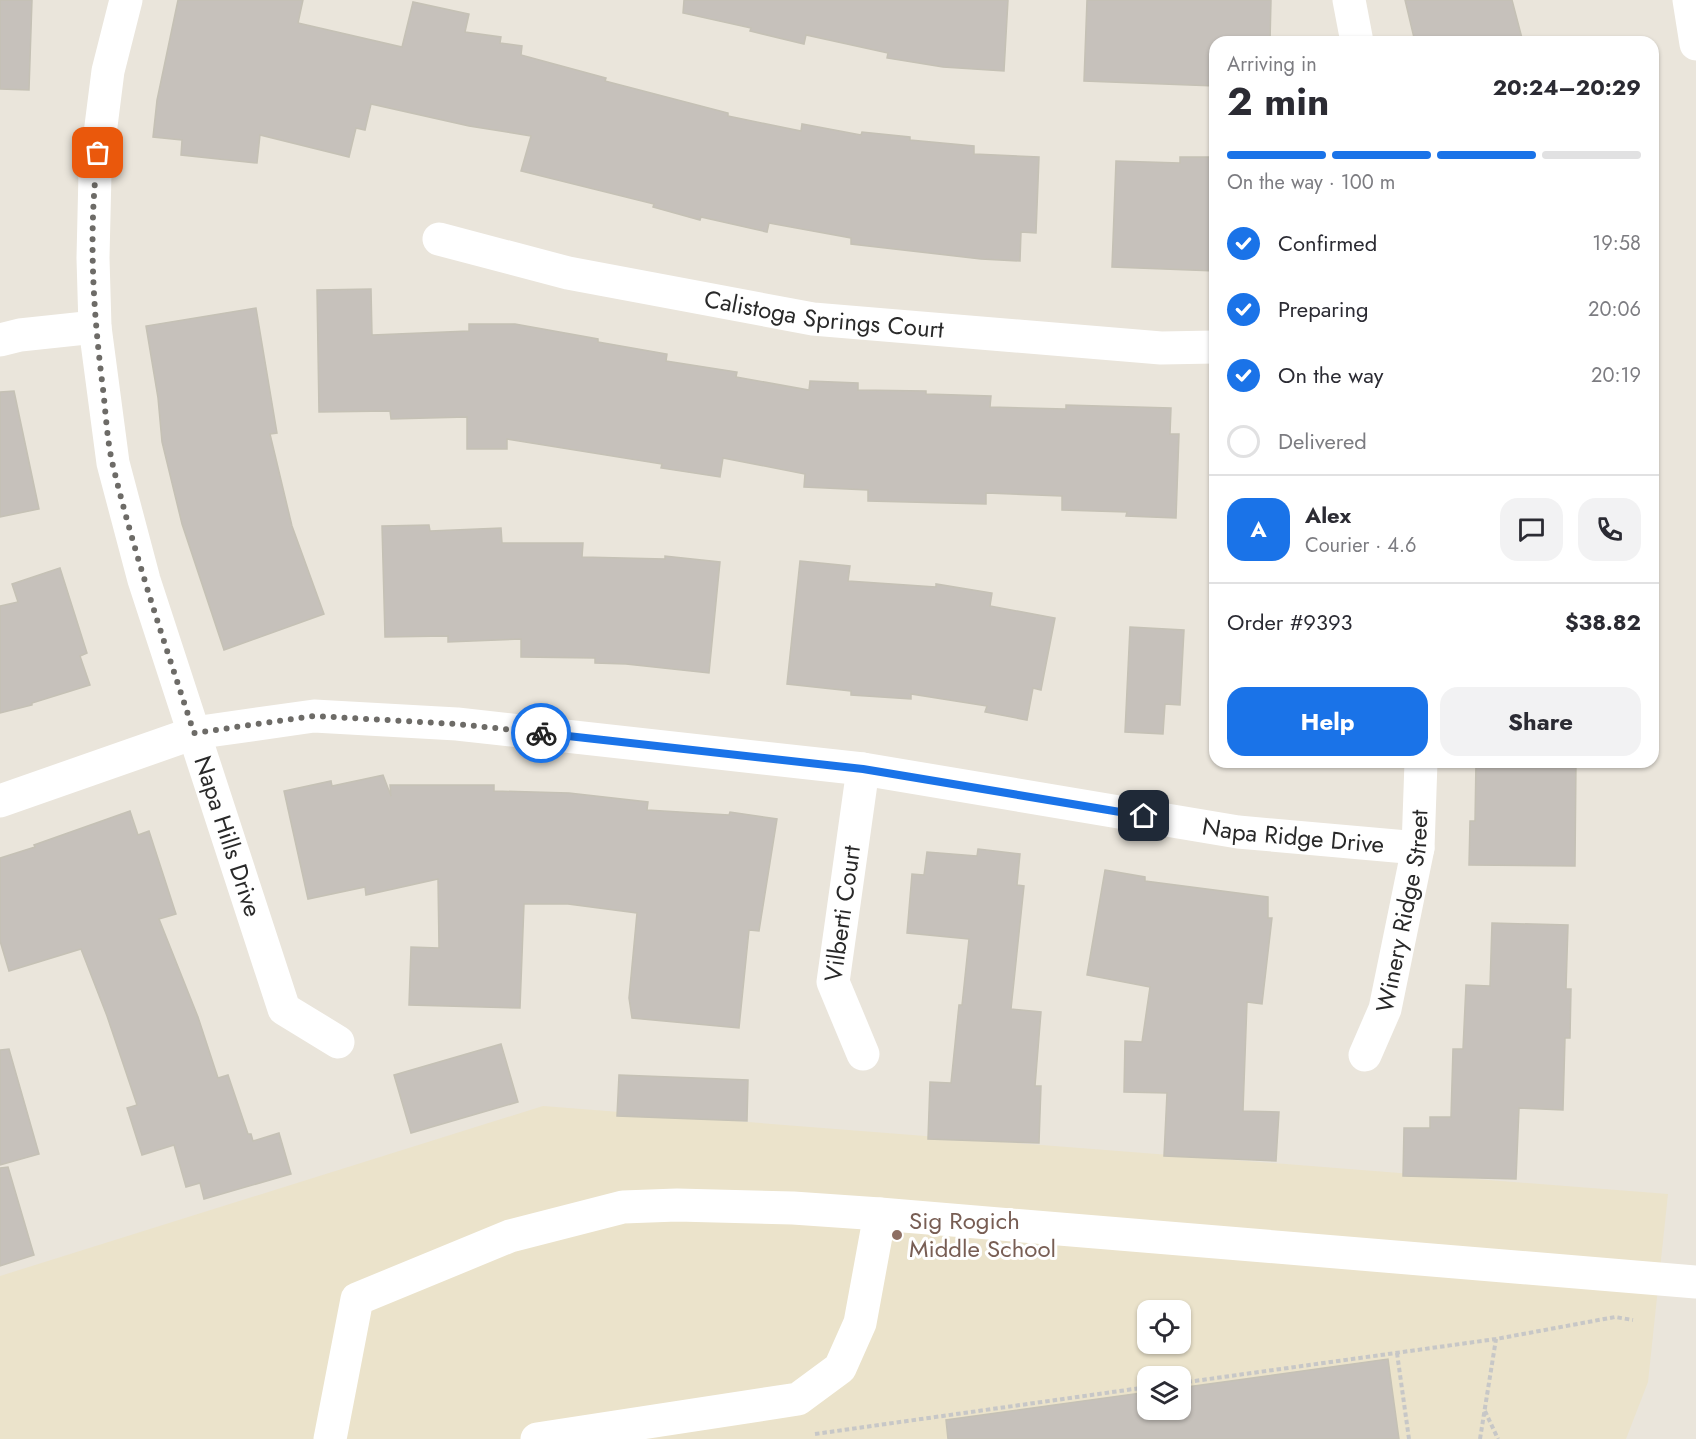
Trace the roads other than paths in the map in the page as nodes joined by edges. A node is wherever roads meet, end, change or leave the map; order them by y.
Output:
1 (126, 0) edge
2 (1349, 0) edge
3 (1689, 0) edge
4 (1356, 36) edge
5 (1696, 44) edge
6 (439, 239) dead end
7 (95, 327) junction
8 (0, 340) edge
9 (1209, 347) edge
10 (194, 733) junction
11 (1421, 768) edge
12 (863, 769) junction
13 (0, 801) edge
14 (1418, 848) junction
15 (338, 1042) dead end
16 (863, 1054) dead end
17 (1365, 1055) dead end
18 (880, 1214) junction
19 (1696, 1282) edge
20 (330, 1439) edge
21 (537, 1439) edge

1 - 7 street, Napa Hills Drive
2 - 4 street
3 - 5 street
6 - 9 street, Calistoga Springs Court
7 - 8 street
7 - 10 street, Napa Hills Drive
10 - 12 street, Napa Ridge Drive
10 - 13 street, Napa Ridge Drive
10 - 15 street, Napa Hills Drive
11 - 14 street, Winery Ridge Street
12 - 14 street, Napa Ridge Drive
12 - 16 street, Vilberti Court
14 - 17 street, Winery Ridge Street
18 - 19 street
18 - 20 street
18 - 21 street

